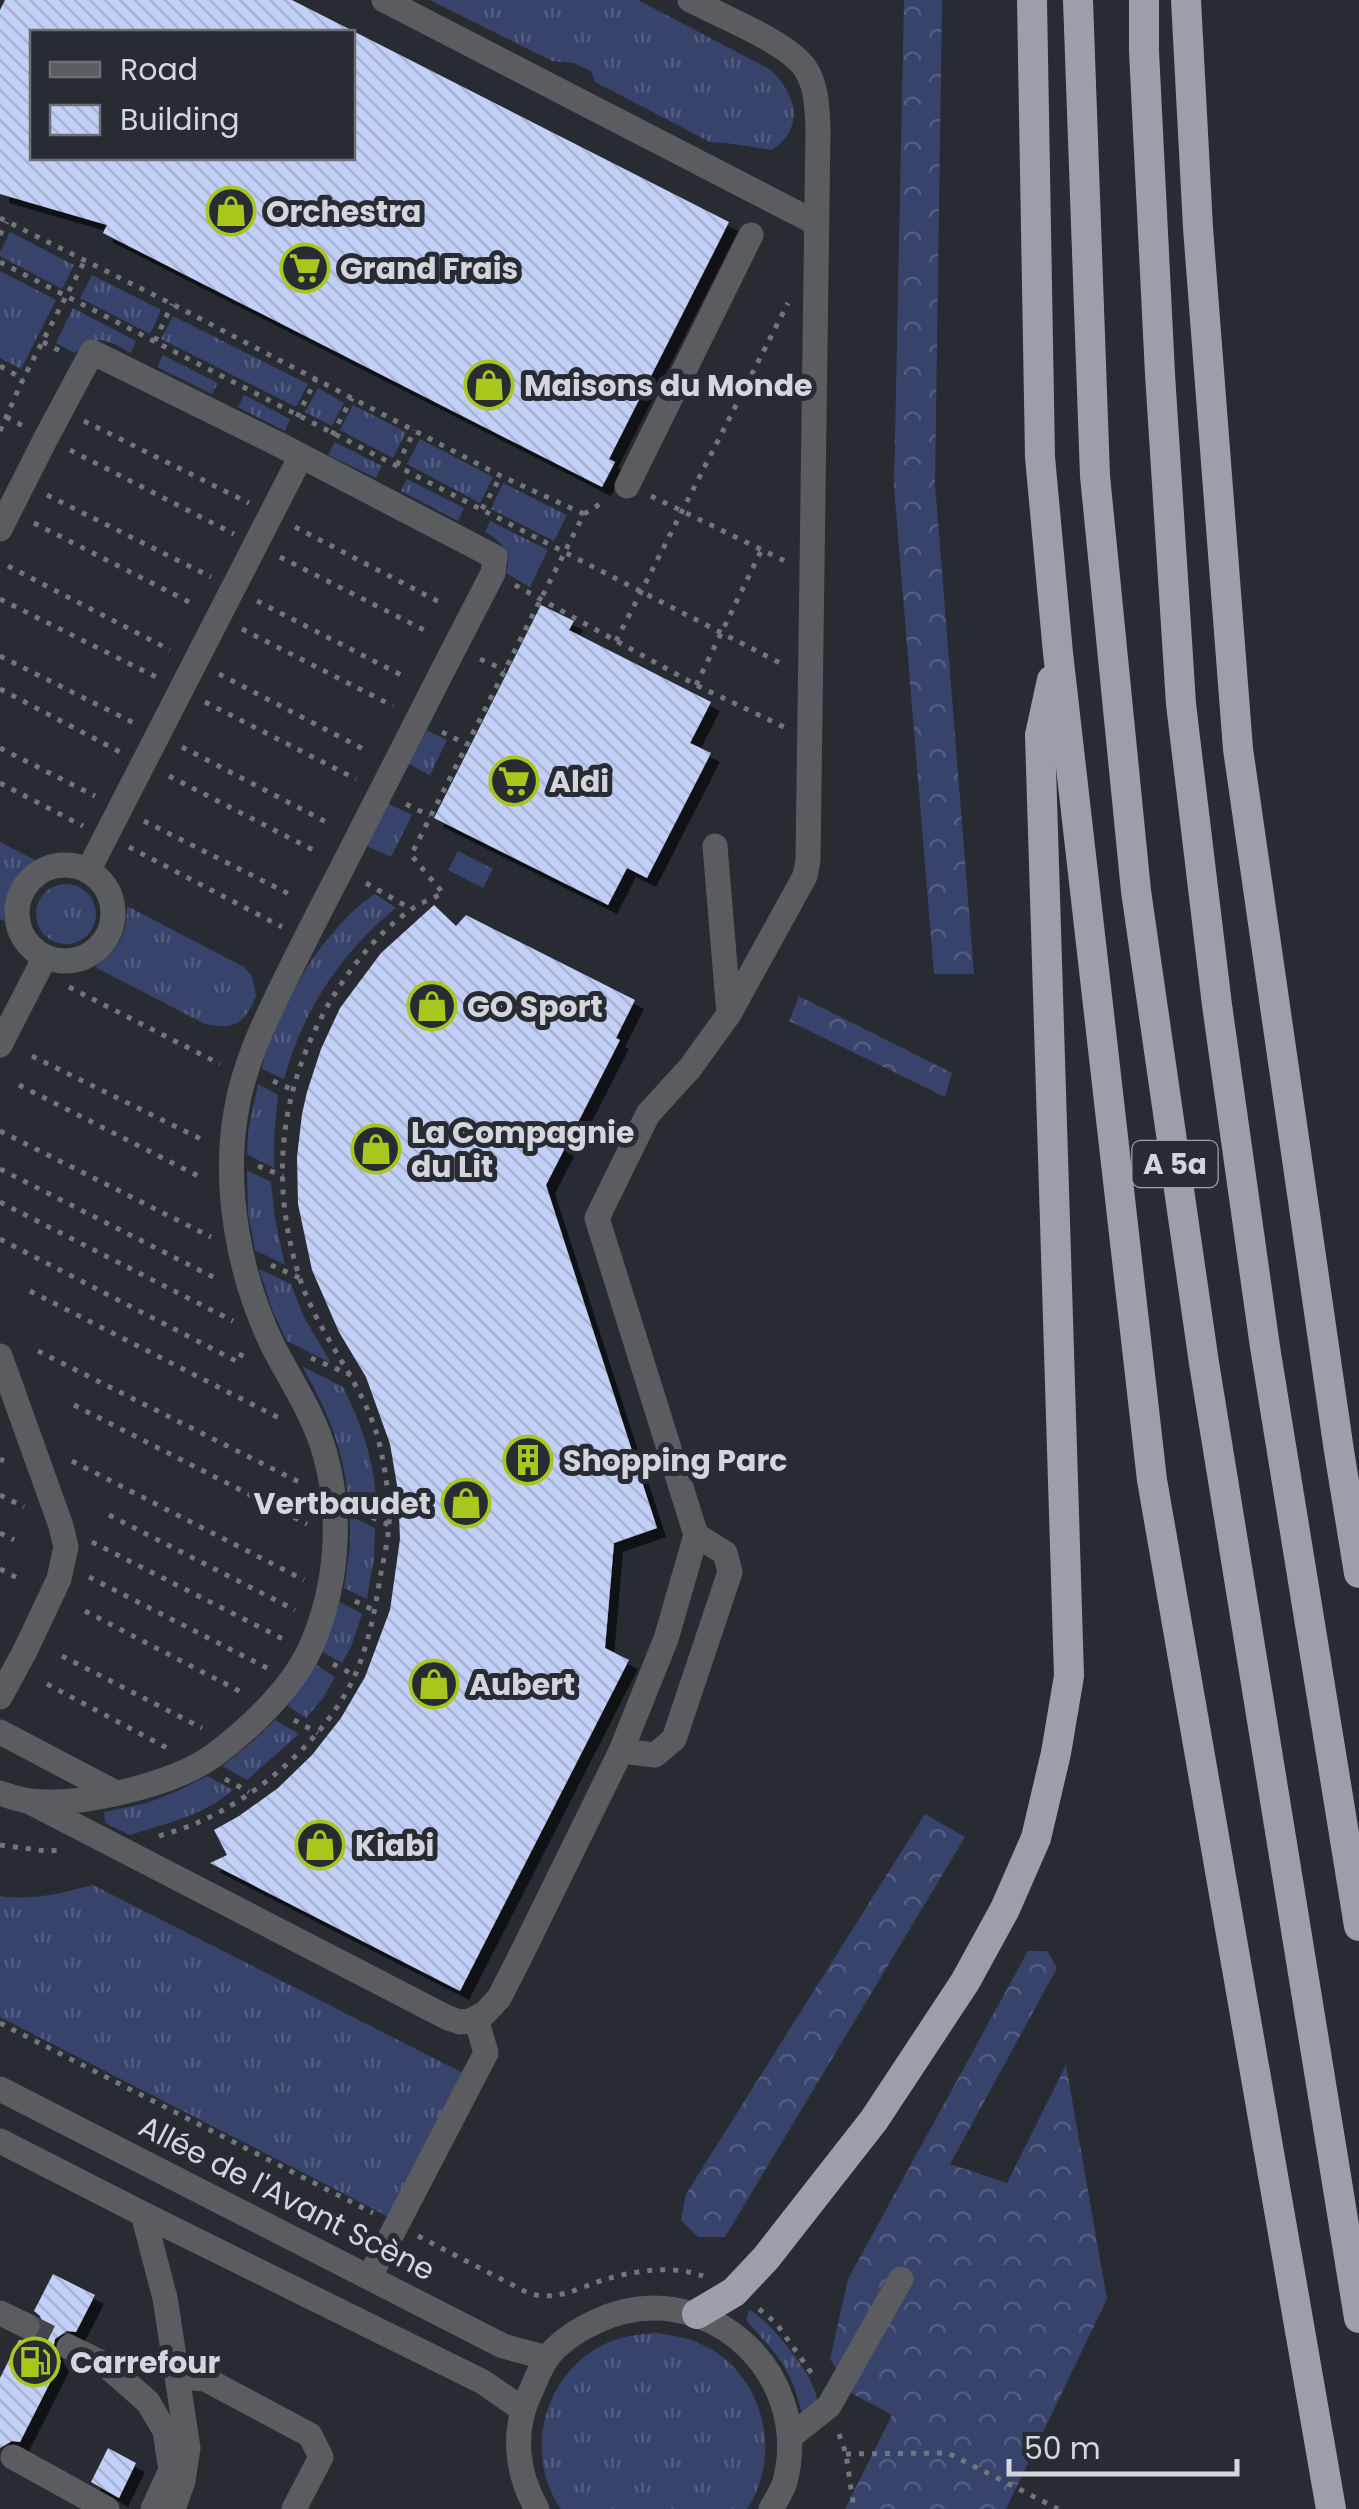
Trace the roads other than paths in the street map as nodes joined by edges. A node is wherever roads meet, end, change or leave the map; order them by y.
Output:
1 (384, 0) edge
2 (690, 0) edge
3 (1032, 0) edge
4 (1078, 0) edge
5 (1144, 0) edge
6 (1186, 0) edge
7 (816, 223) junction
8 (751, 235) dead end
9 (300, 456) junction
10 (628, 486) road end
11 (5, 520) edge
12 (1058, 653) junction
13 (715, 846) dead end
14 (88, 872) junction
15 (45, 956) junction
16 (729, 1014) junction
17 (0, 1044) edge
18 (0, 1356) edge
19 (1339, 1450) junction
20 (1359, 1484) edge
21 (696, 1535) junction
22 (1359, 1574) edge
23 (0, 1697) edge
24 (0, 1732) edge
25 (621, 1750) junction
26 (0, 1793) edge
27 (116, 1793) junction
28 (28, 1801) junction
29 (1359, 1926) edge
30 (476, 2018) junction
31 (0, 2088) edge
32 (0, 2141) edge
33 (143, 2214) junction
34 (370, 2276) junction
35 (901, 2279) dead end
36 (0, 2312) edge
37 (697, 2314) junction
38 (1359, 2318) edge
39 (26, 2326) tunnel mouth
40 (69, 2346) tunnel mouth
41 (547, 2358) junction
42 (178, 2377) junction
43 (522, 2409) junction
44 (790, 2437) junction
45 (12, 2457) dead end
46 (107, 2509) edge
47 (154, 2509) edge
48 (173, 2509) edge
49 (294, 2509) edge
50 (536, 2509) edge
51 (771, 2509) edge
52 (1331, 2509) edge

1 - 7 street
2 - 7 street
3 - 12 highway
4 - 38 highway, A 5a
5 - 29 highway, A 5a
6 - 19 highway
7 - 16 street
8 - 10 street
9 - 11 street
9 - 14 street
9 - 27 street
12 - 37 highway
12 - 52 highway
13 - 16 street
14 - 15 street
14 - 15 street
15 - 17 street
16 - 21 street
18 - 23 street
19 - 20 highway
19 - 22 highway
21 - 25 street
21 - 25 street
24 - 27 street
25 - 30 street
26 - 28 street
27 - 28 street
28 - 30 street
30 - 34 street
31 - 34 street, Allée de l'Avant Scène
32 - 33 street
33 - 42 street
33 - 43 street
34 - 41 street, Allée de l'Avant Scène
35 - 44 street
36 - 39 street
37 - 41 street
37 - 44 street
40 - 47 street
41 - 43 street
42 - 48 street
42 - 49 street
43 - 50 street
44 - 51 street
45 - 46 street

